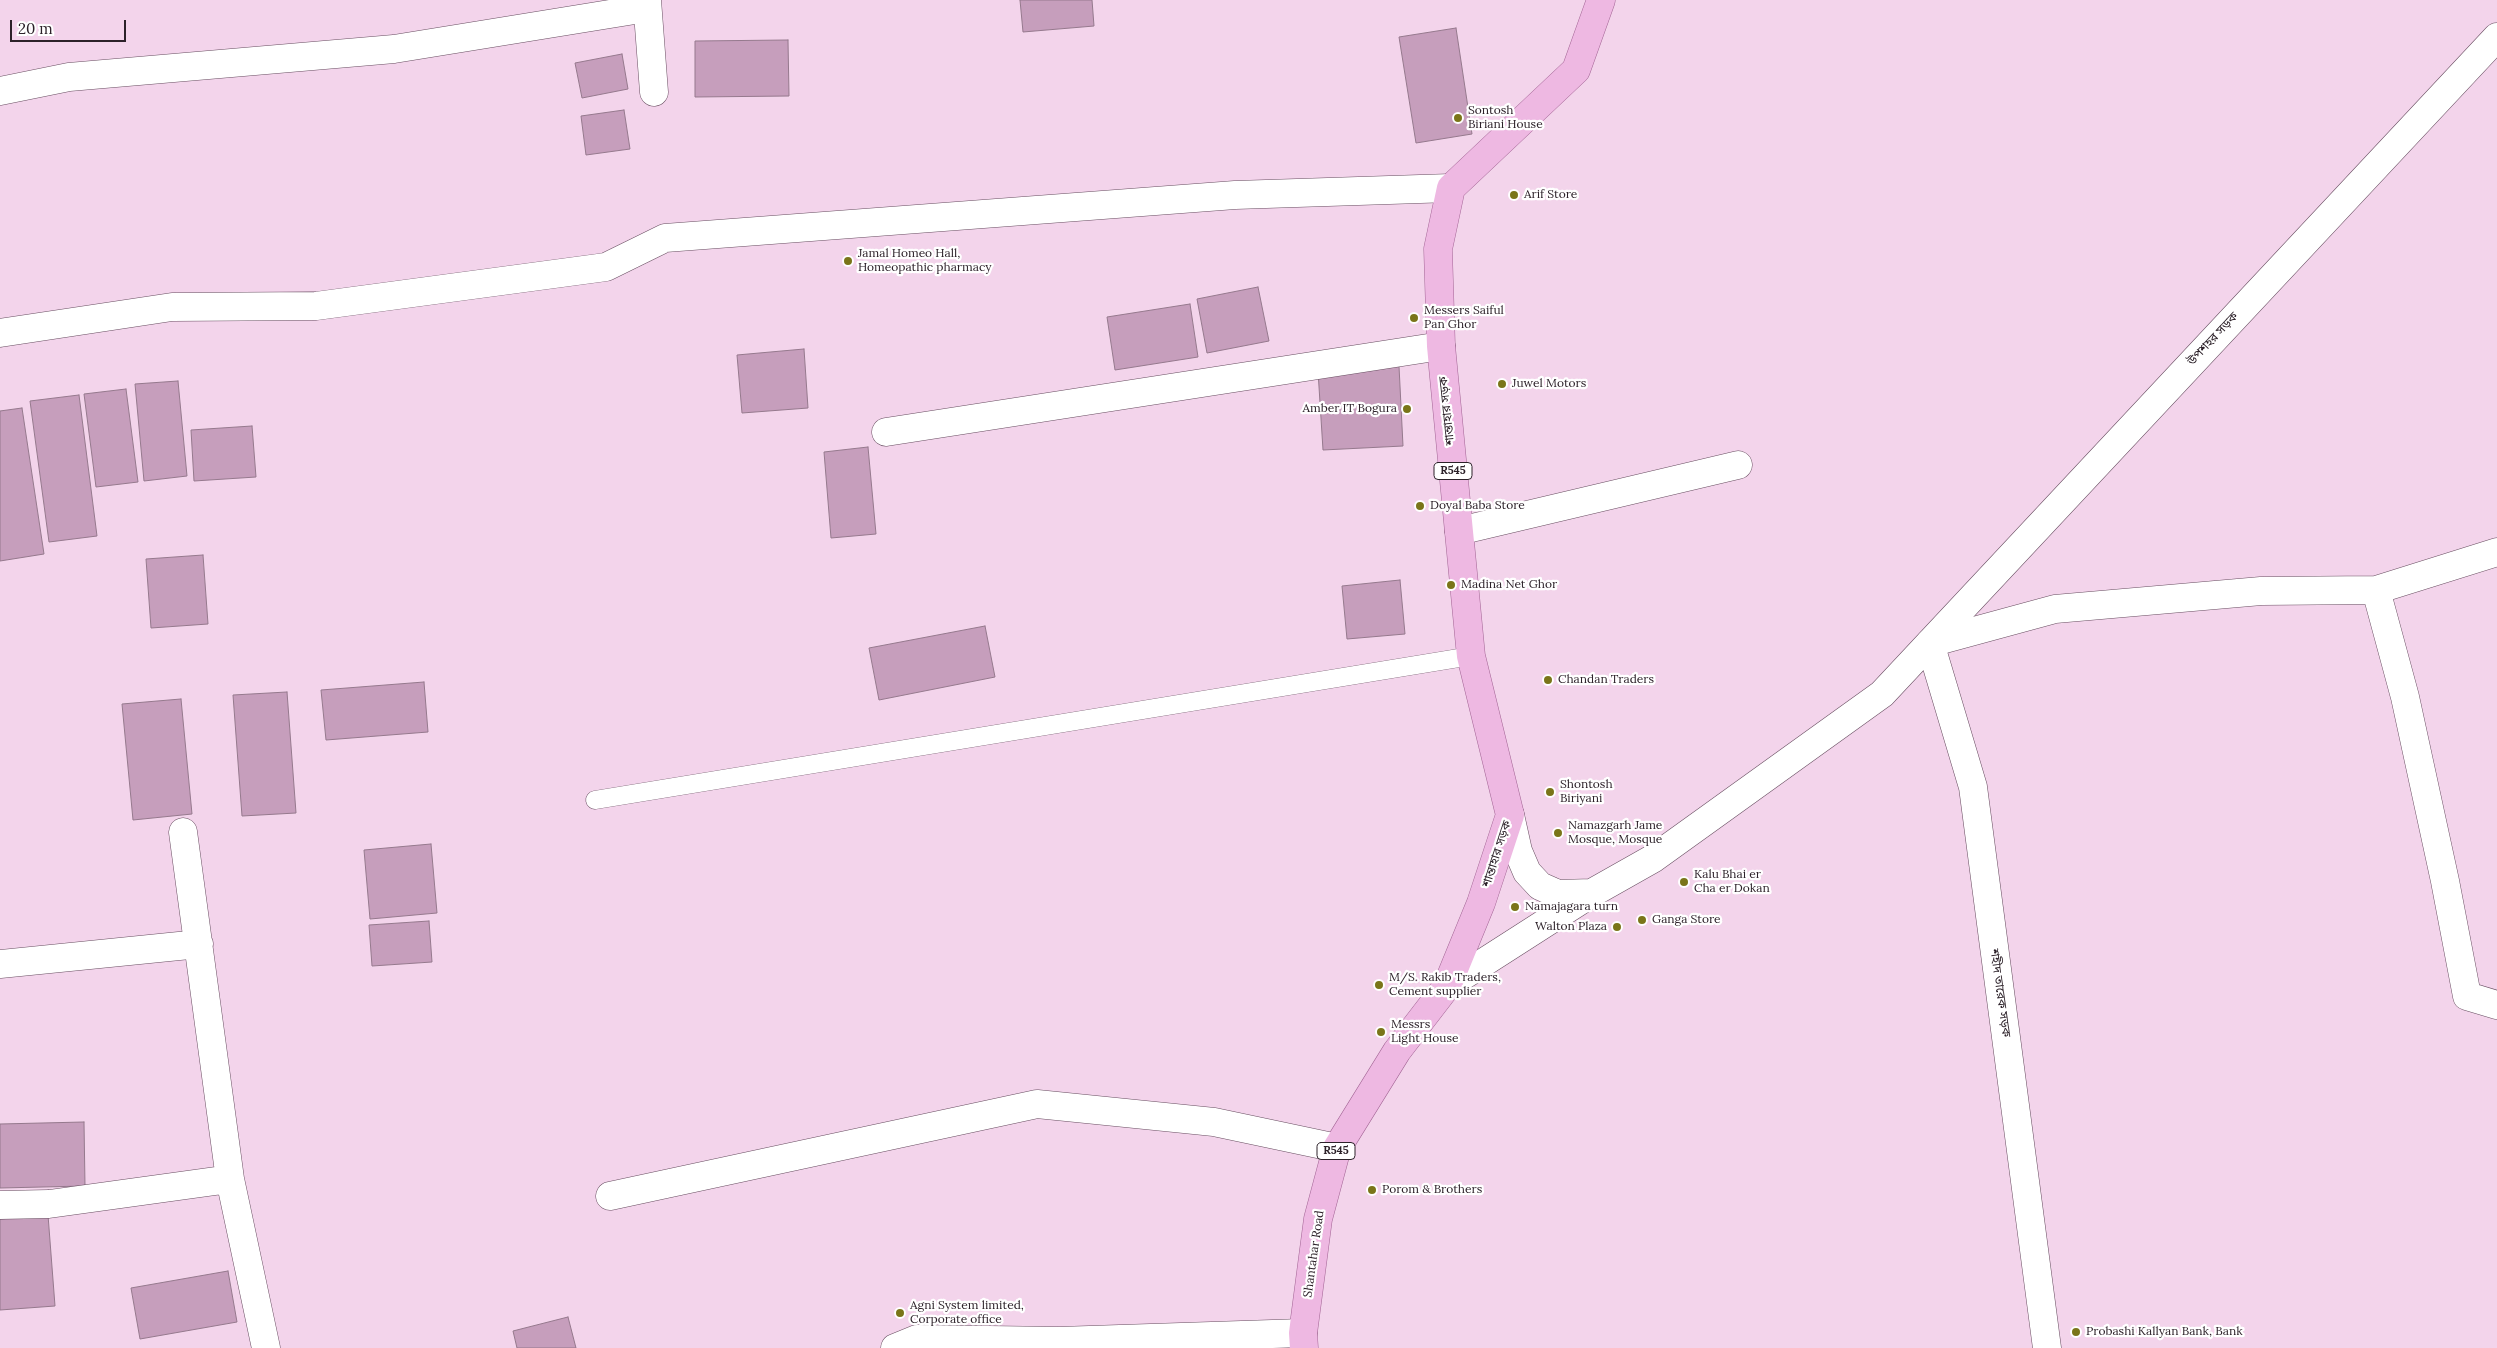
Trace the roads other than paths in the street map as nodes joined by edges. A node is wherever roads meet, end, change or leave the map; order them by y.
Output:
1 (1601, 0) edge
2 (647, 4) edge
3 (2497, 37) edge
4 (0, 91) edge
5 (654, 92) dead end
6 (1451, 188) junction
7 (0, 333) edge
8 (1441, 346) junction
9 (886, 432) dead end
10 (1738, 465) dead end
11 (1460, 531) junction
12 (2497, 552) edge
13 (2376, 590) junction
14 (1930, 642) junction
15 (1471, 656) junction
16 (595, 800) dead end
17 (1510, 815) junction
18 (183, 832) dead end
19 (1592, 893) junction
20 (199, 944) junction
21 (0, 964) edge
22 (1447, 986) junction
23 (2497, 1005) edge
24 (1337, 1148) junction
25 (230, 1179) junction
26 (610, 1196) dead end
27 (0, 1205) edge
28 (1304, 1340) edge
29 (266, 1348) edge
30 (895, 1348) edge
31 (2047, 1348) edge

1 - 6 main road
2 - 4 street
2 - 5 street
3 - 14 street, উপশহর সড়ক
6 - 7 street
6 - 8 main road, শান্তাহার সড়ক / R545
8 - 9 street
8 - 11 main road, শান্তাহার সড়ক / R545
10 - 11 street
11 - 15 main road, শান্তাহার সড়ক / R545
12 - 13 street
13 - 14 street
13 - 23 street
14 - 19 street, উপশহর সড়ক
14 - 31 street, শহীদ তারেক সড়ক
15 - 16 lane
15 - 17 main road, শান্তাহার সড়ক / R545
17 - 19 street
17 - 22 main road, শান্তাহার সড়ক / R545
18 - 20 street
19 - 22 street, উপশহর সড়ক
20 - 21 street
20 - 25 street
22 - 24 main road, Shantahar Road / R545
24 - 26 street
24 - 28 main road, Shantahar Road / R545
25 - 27 street
25 - 29 street
28 - 30 street

